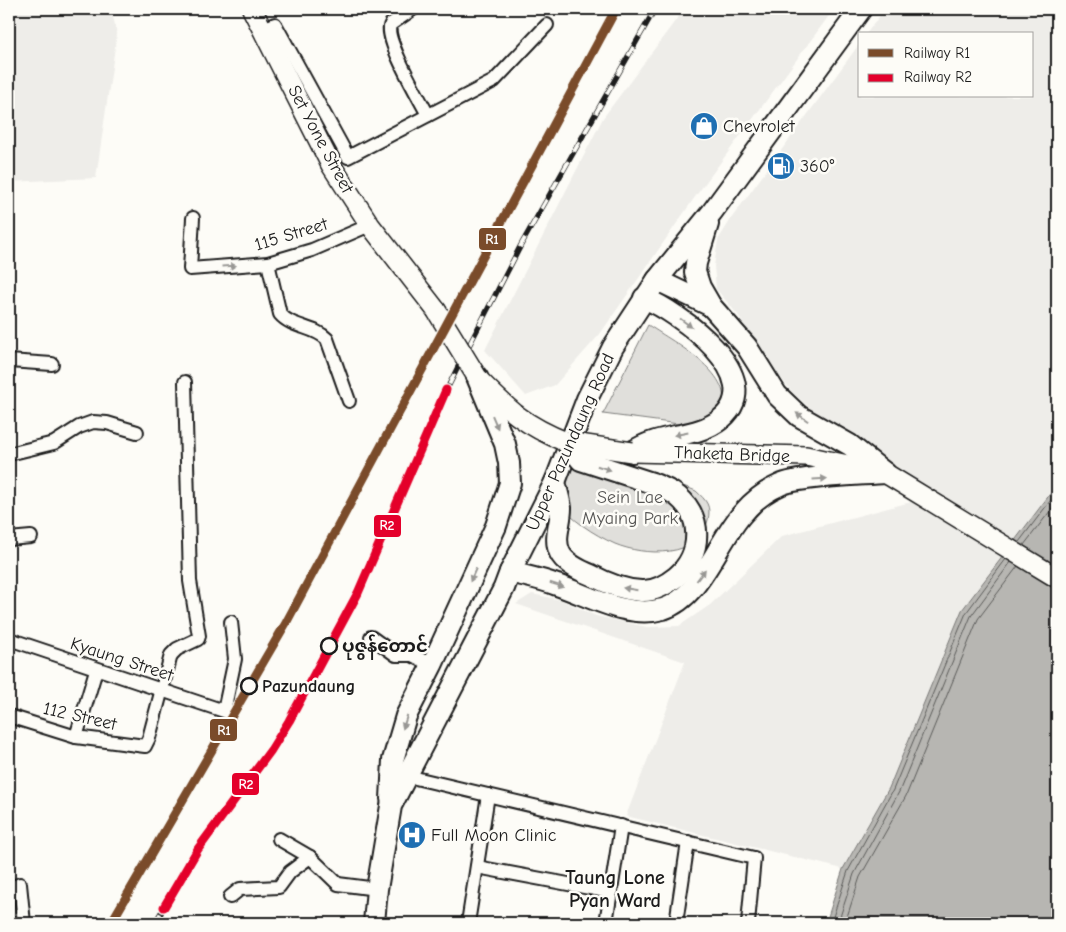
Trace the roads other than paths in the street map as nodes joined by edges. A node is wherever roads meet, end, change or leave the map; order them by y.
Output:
1 (252, 9) edge
2 (413, 9) edge
3 (861, 9) edge
4 (547, 25) dead end
5 (263, 29) junction
6 (428, 115) junction
7 (712, 212) junction
8 (193, 218) dead end
9 (370, 225) junction
10 (268, 263) junction
11 (657, 280) junction
12 (644, 298) junction
13 (711, 306) junction
14 (436, 310) joint
15 (9, 361) edge
16 (52, 364) dead end
17 (477, 377) junction
18 (185, 382) dead end
19 (349, 401) dead end
20 (137, 432) dead end
21 (566, 442) junction
22 (632, 452) junction
23 (9, 454) edge
24 (885, 473) junction
25 (555, 482) junction
26 (32, 537) dead end
27 (9, 539) edge
28 (510, 572) junction
29 (1057, 578) edge
30 (231, 622) dead end
31 (370, 637) dead end
32 (9, 639) edge
33 (432, 665) junction
34 (96, 670) junction
35 (161, 690) junction
36 (9, 716) edge
37 (76, 736) junction
38 (407, 776) junction
39 (488, 795) junction
40 (391, 806) junction
41 (621, 826) junction
42 (280, 839) dead end
43 (688, 842) junction
44 (310, 857) junction
45 (477, 867) junction
46 (14, 886) edge
47 (377, 889) junction
48 (611, 892) junction
49 (230, 897) dead end
50 (24, 923) edge
51 (374, 923) edge
52 (468, 923) edge
53 (606, 923) edge
54 (676, 923) edge
55 (748, 923) edge

1 - 5 main road, Set Yone Street
2 - 6 street
3 - 7 main road, Upper Pazundaung Road
4 - 6 street
5 - 6 street
5 - 9 main road, Set Yone Street
7 - 11 main road, Upper Pazundaung Road
7 - 13 main road
8 -> 10 street, 115 Street
9 - 10 street, 115 Street
9 - 14 main road, Set Yone Street
10 - 19 street
11 - 12 main road, Upper Pazundaung Road
11 - 13 main road
12 -> 22 main road
12 - 25 main road, Upper Pazundaung Road
24 -> 13 main road
14 - 17 main road, Thaketa Bridge, bridge
15 - 16 street
17 - 21 main road, Thaketa Bridge
17 -> 33 main road
18 - 35 street
20 - 23 street
21 - 22 main road, Thaketa Bridge, bridge
21 -> 25 main road, bridge
22 - 24 main road, Thaketa Bridge
28 -> 24 main road
24 - 29 main road, Thaketa Bridge
25 - 28 main road, Upper Pazundaung Road
26 - 27 street
28 - 38 main road, Upper Pazundaung Road
30 - 35 street, Kyaung Street
31 - 33 street
32 - 34 street, Kyaung Street
33 -> 40 main road
34 - 35 street, Kyaung Street
34 - 37 street
35 - 37 street, 112 Street
36 - 37 street, 112 Street
38 - 39 street
38 - 40 main road, Upper Pazundaung Road
39 - 41 street
39 - 45 street
40 - 47 main road, Upper Pazundaung Road
41 - 43 street
41 - 48 street
42 - 44 street
43 - 54 street
43 - 55 street
44 - 47 street
44 - 49 street
45 - 48 street
45 - 52 street
46 - 50 street
47 - 51 main road, Upper Pazundaung Road
48 - 53 street

